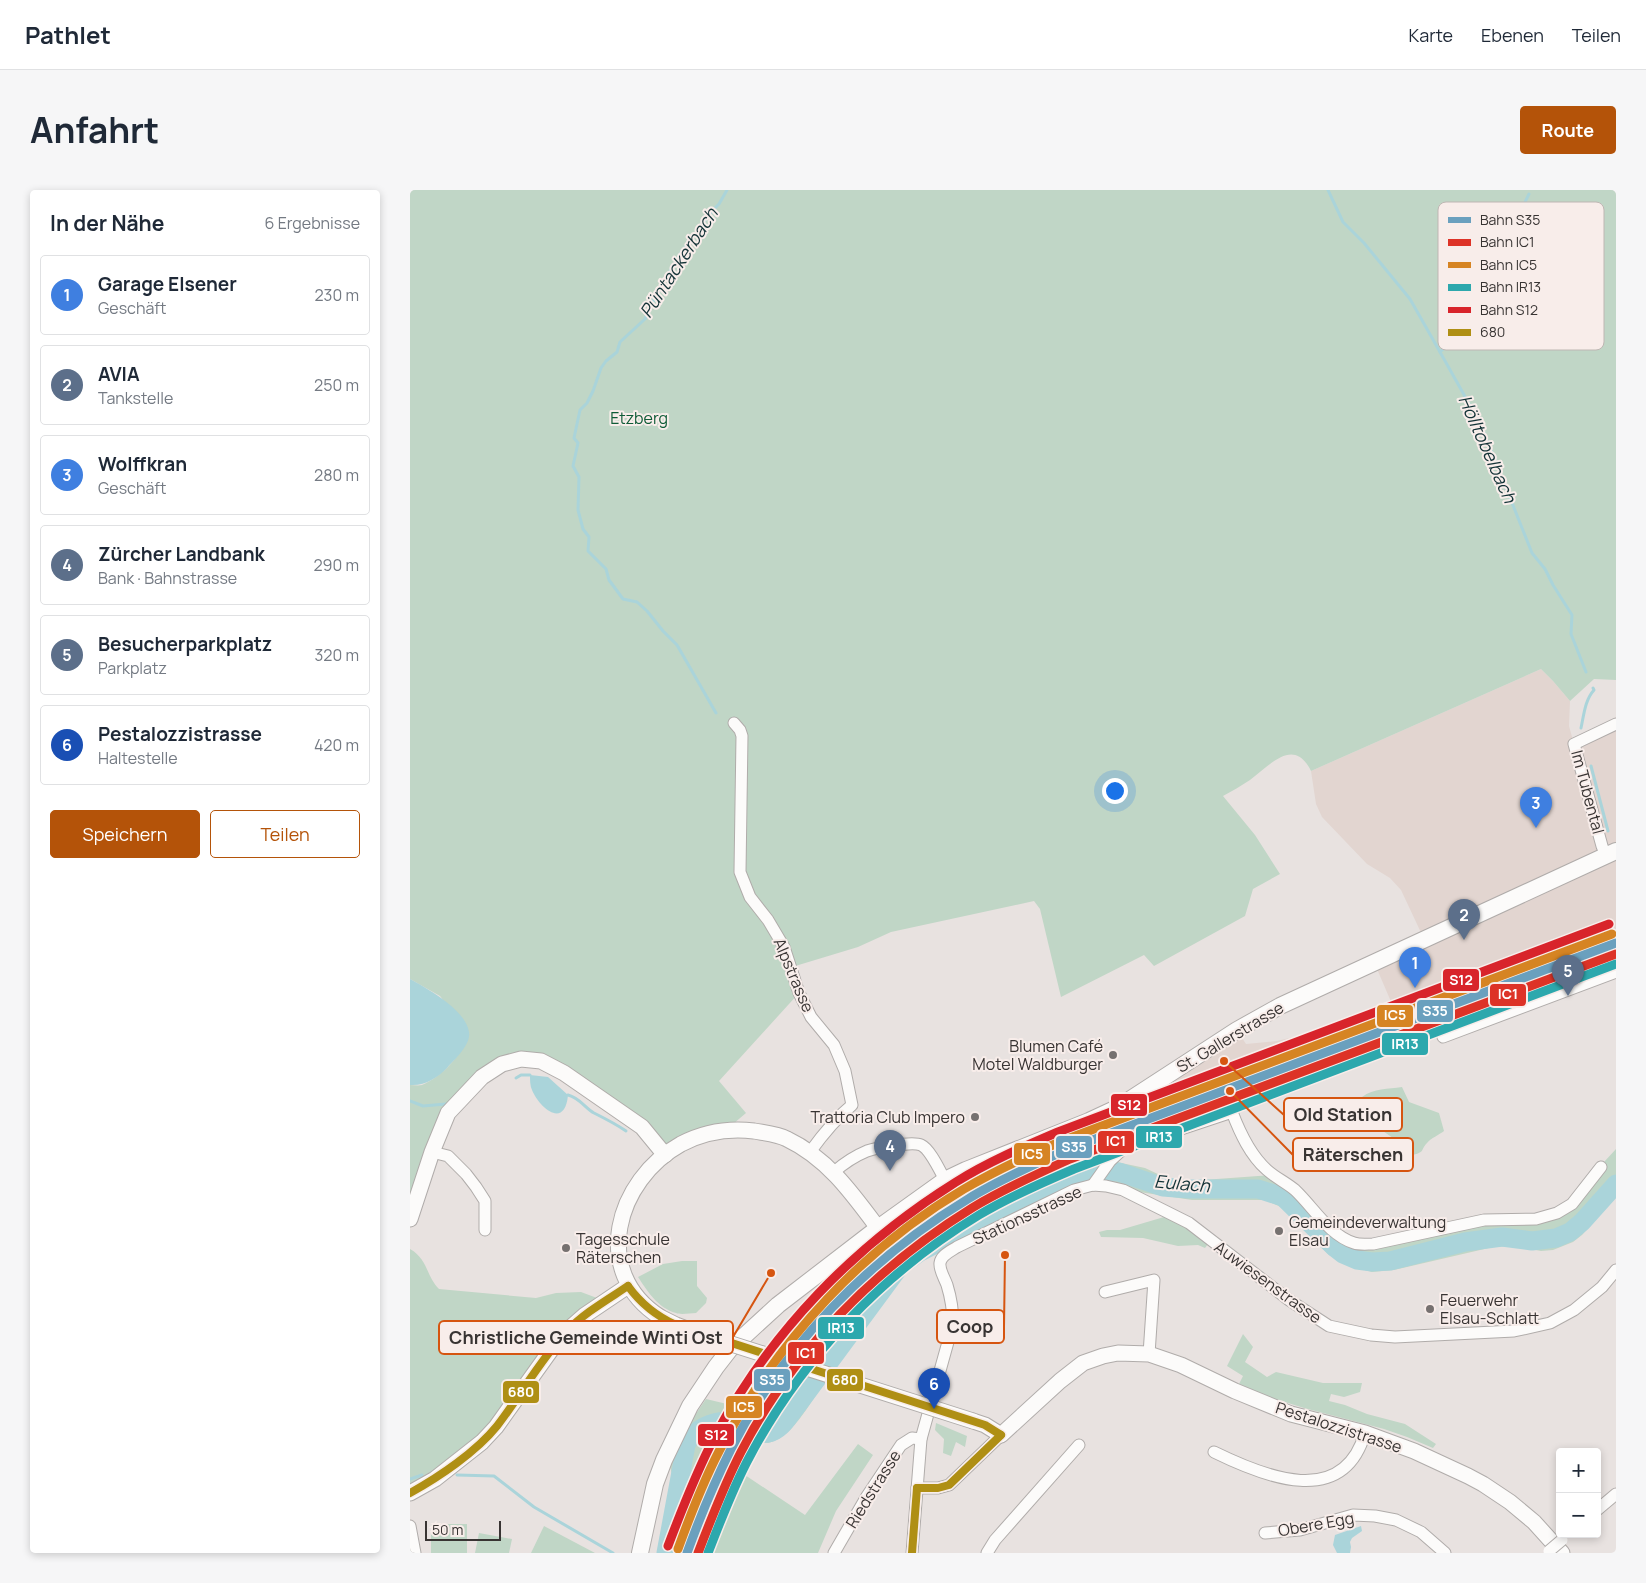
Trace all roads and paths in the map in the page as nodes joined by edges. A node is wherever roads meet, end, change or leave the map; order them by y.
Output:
1 (734, 724) dead end
2 (1616, 724) edge
3 (1611, 853) edge
4 (1616, 972) edge
5 (1443, 1036) dead end
6 (432, 1152) junction
7 (810, 1152) junction
8 (665, 1155) junction
9 (1601, 1167) dead end
10 (834, 1172) junction
11 (945, 1180) junction
12 (1095, 1181) junction
13 (410, 1220) edge
14 (878, 1228) junction
15 (485, 1230) dead end
16 (1616, 1270) edge
17 (628, 1286) junction
18 (1105, 1292) dead end
19 (1150, 1354) junction
20 (1365, 1433) junction
21 (1001, 1435) junction
22 (921, 1439) junction
23 (1079, 1445) dead end
24 (1214, 1452) dead end
25 (917, 1488) junction
26 (410, 1494) edge
27 (1616, 1494) edge
28 (1601, 1507) edge
29 (410, 1526) edge
30 (1265, 1533) dead end
31 (1558, 1546) edge
32 (415, 1553) edge
33 (640, 1553) edge
34 (834, 1553) edge
35 (912, 1553) edge
36 (987, 1553) edge
37 (1445, 1553) edge

1 - 7 street, Alpstrasse
2 - 3 street, Im Tubental
3 - 11 main road, St. Gallerstrasse
4 - 5 street
6 - 8 main road
6 - 13 main road
6 - 15 street
7 - 8 main road
7 - 10 main road
8 - 17 main road
9 - 12 street, Stationsstrasse
10 - 11 street
10 - 14 main road
11 - 14 main road, St. Gallerstrasse
12 - 16 street, Auwiesenstrasse
12 - 22 street, Stationsstrasse
14 - 33 main road, St. Gallerstrasse
17 - 21 main road, bridge
17 - 26 main road
18 - 19 street
19 - 20 main road, Pestalozzistrasse
19 - 21 main road, Pestalozzistrasse
20 - 24 street
20 - 31 main road, Pestalozzistrasse
21 - 25 street, Pestalozzistrasse
22 - 25 street, Stationsstrasse
22 - 34 street, Riedstrasse
23 - 36 street
25 - 35 street, Stationsstrasse
27 - 28 street
29 - 32 street
30 - 37 street, Obere Egg

